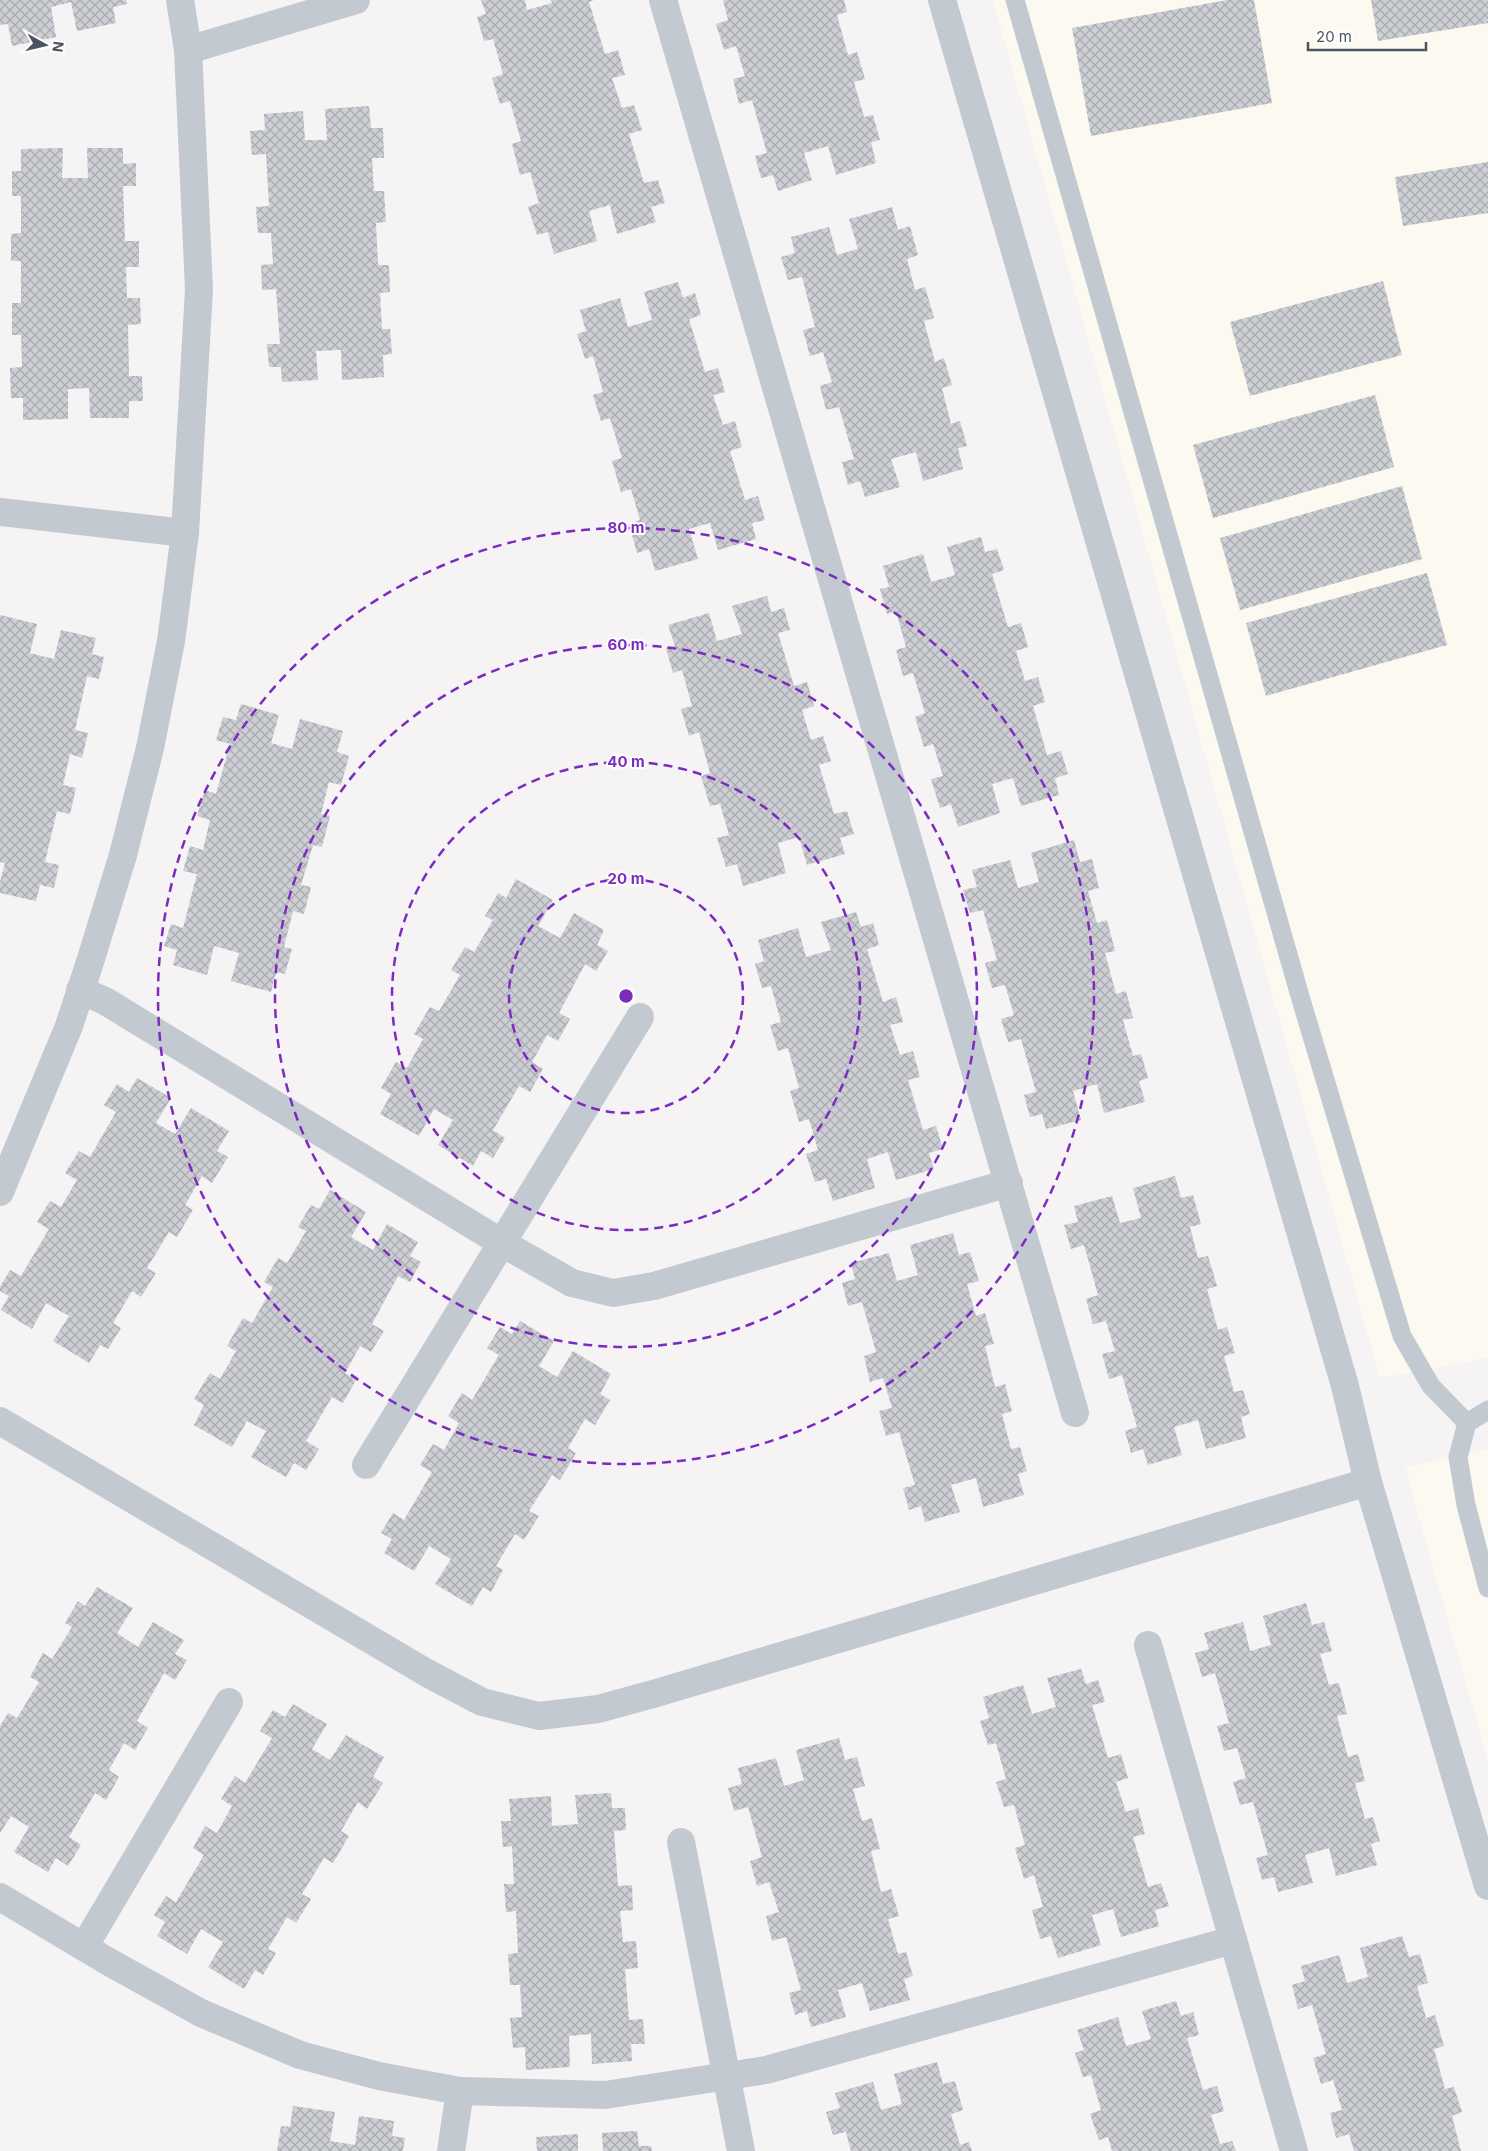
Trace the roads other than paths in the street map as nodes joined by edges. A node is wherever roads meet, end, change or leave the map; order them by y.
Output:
1 (180, 0) edge
2 (356, 0) edge
3 (663, 0) edge
4 (942, 0) edge
5 (1015, 0) edge
6 (188, 50) junction
7 (0, 512) edge
8 (185, 533) junction
9 (80, 990) junction
10 (640, 1017) dead end
11 (1010, 1183) junction
12 (0, 1192) edge
13 (502, 1243) junction
14 (1488, 1410) edge
15 (1075, 1413) dead end
16 (0, 1421) edge
17 (1467, 1423) junction
18 (366, 1465) dead end
19 (1368, 1482) junction
20 (1488, 1588) edge
21 (1148, 1645) dead end
22 (229, 1702) dead end
23 (681, 1842) dead end
24 (1488, 1886) edge
25 (0, 1897) edge
26 (1233, 1940) junction
27 (84, 1947) junction
28 (726, 2076) junction
29 (460, 2091) junction
30 (451, 2151) edge
31 (741, 2151) edge
32 (1294, 2151) edge

1 - 6 street
2 - 6 street
3 - 11 street
4 - 19 street
5 - 17 lane
6 - 8 street
7 - 8 street
8 - 9 street
9 - 12 street
9 - 13 street
10 - 13 street
11 - 13 street
11 - 15 street
13 - 18 street
14 - 17 lane
16 - 19 street
17 - 20 lane
19 - 24 street
21 - 26 street
22 - 27 street
23 - 28 street
25 - 27 street
26 - 28 street
26 - 32 street
27 - 29 street
28 - 29 street
28 - 31 street
29 - 30 street

